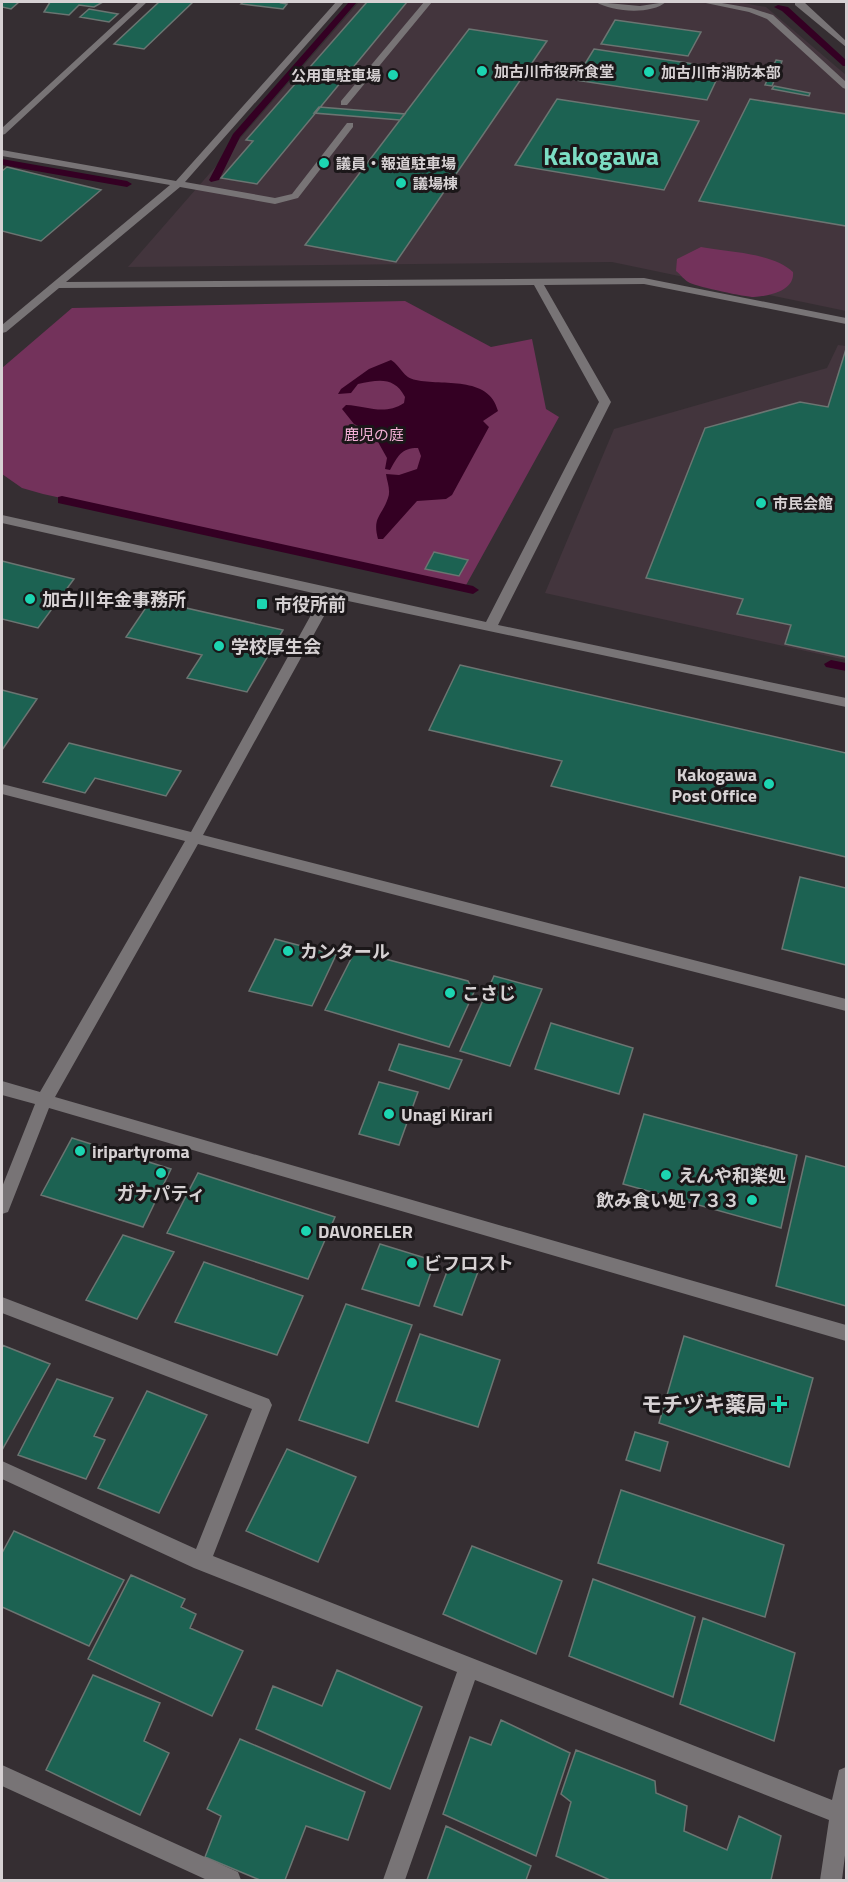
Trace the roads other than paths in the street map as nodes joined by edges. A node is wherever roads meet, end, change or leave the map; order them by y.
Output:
1 (143, 2) edge
2 (340, 2) edge
3 (428, 2) edge
4 (600, 2) edge
5 (662, 2) edge
6 (705, 2) edge
7 (800, 2) edge
8 (846, 45) edge
9 (846, 86) edge
10 (344, 103) dead end
11 (350, 125) dead end
12 (2, 132) edge
13 (2, 153) edge
14 (179, 183) junction
15 (537, 281) junction
16 (56, 285) junction
17 (846, 321) edge
18 (2, 330) edge
19 (2, 519) edge
20 (330, 593) junction
21 (490, 627) junction
22 (846, 703) edge
23 (2, 789) edge
24 (195, 837) junction
25 (846, 1005) edge
26 (2, 1088) edge
27 (44, 1101) junction
28 (2, 1207) edge
29 (2, 1305) edge
30 (846, 1333) edge
31 (2, 1470) edge
32 (201, 1561) junction
33 (470, 1667) junction
34 (2, 1775) edge
35 (846, 1777) edge
36 (840, 1814) junction
37 (230, 1881) edge
38 (394, 1881) edge
39 (831, 1881) edge

1 - 12 street
2 - 14 street
3 - 10 street
4 - 5 street
6 - 9 street
7 - 8 street
11 - 14 street
13 - 14 street
14 - 16 street
15 - 16 street
15 - 17 street
15 - 21 street
16 - 18 street
19 - 20 street
20 - 21 street
20 - 24 street
21 - 22 street
23 - 24 street
24 - 25 street
24 - 27 street
26 - 27 street
27 - 28 street
27 - 30 street
29 - 32 street
31 - 32 street
32 - 33 street
33 - 36 street
33 - 38 street
34 - 37 street
35 - 36 street
36 - 39 street

